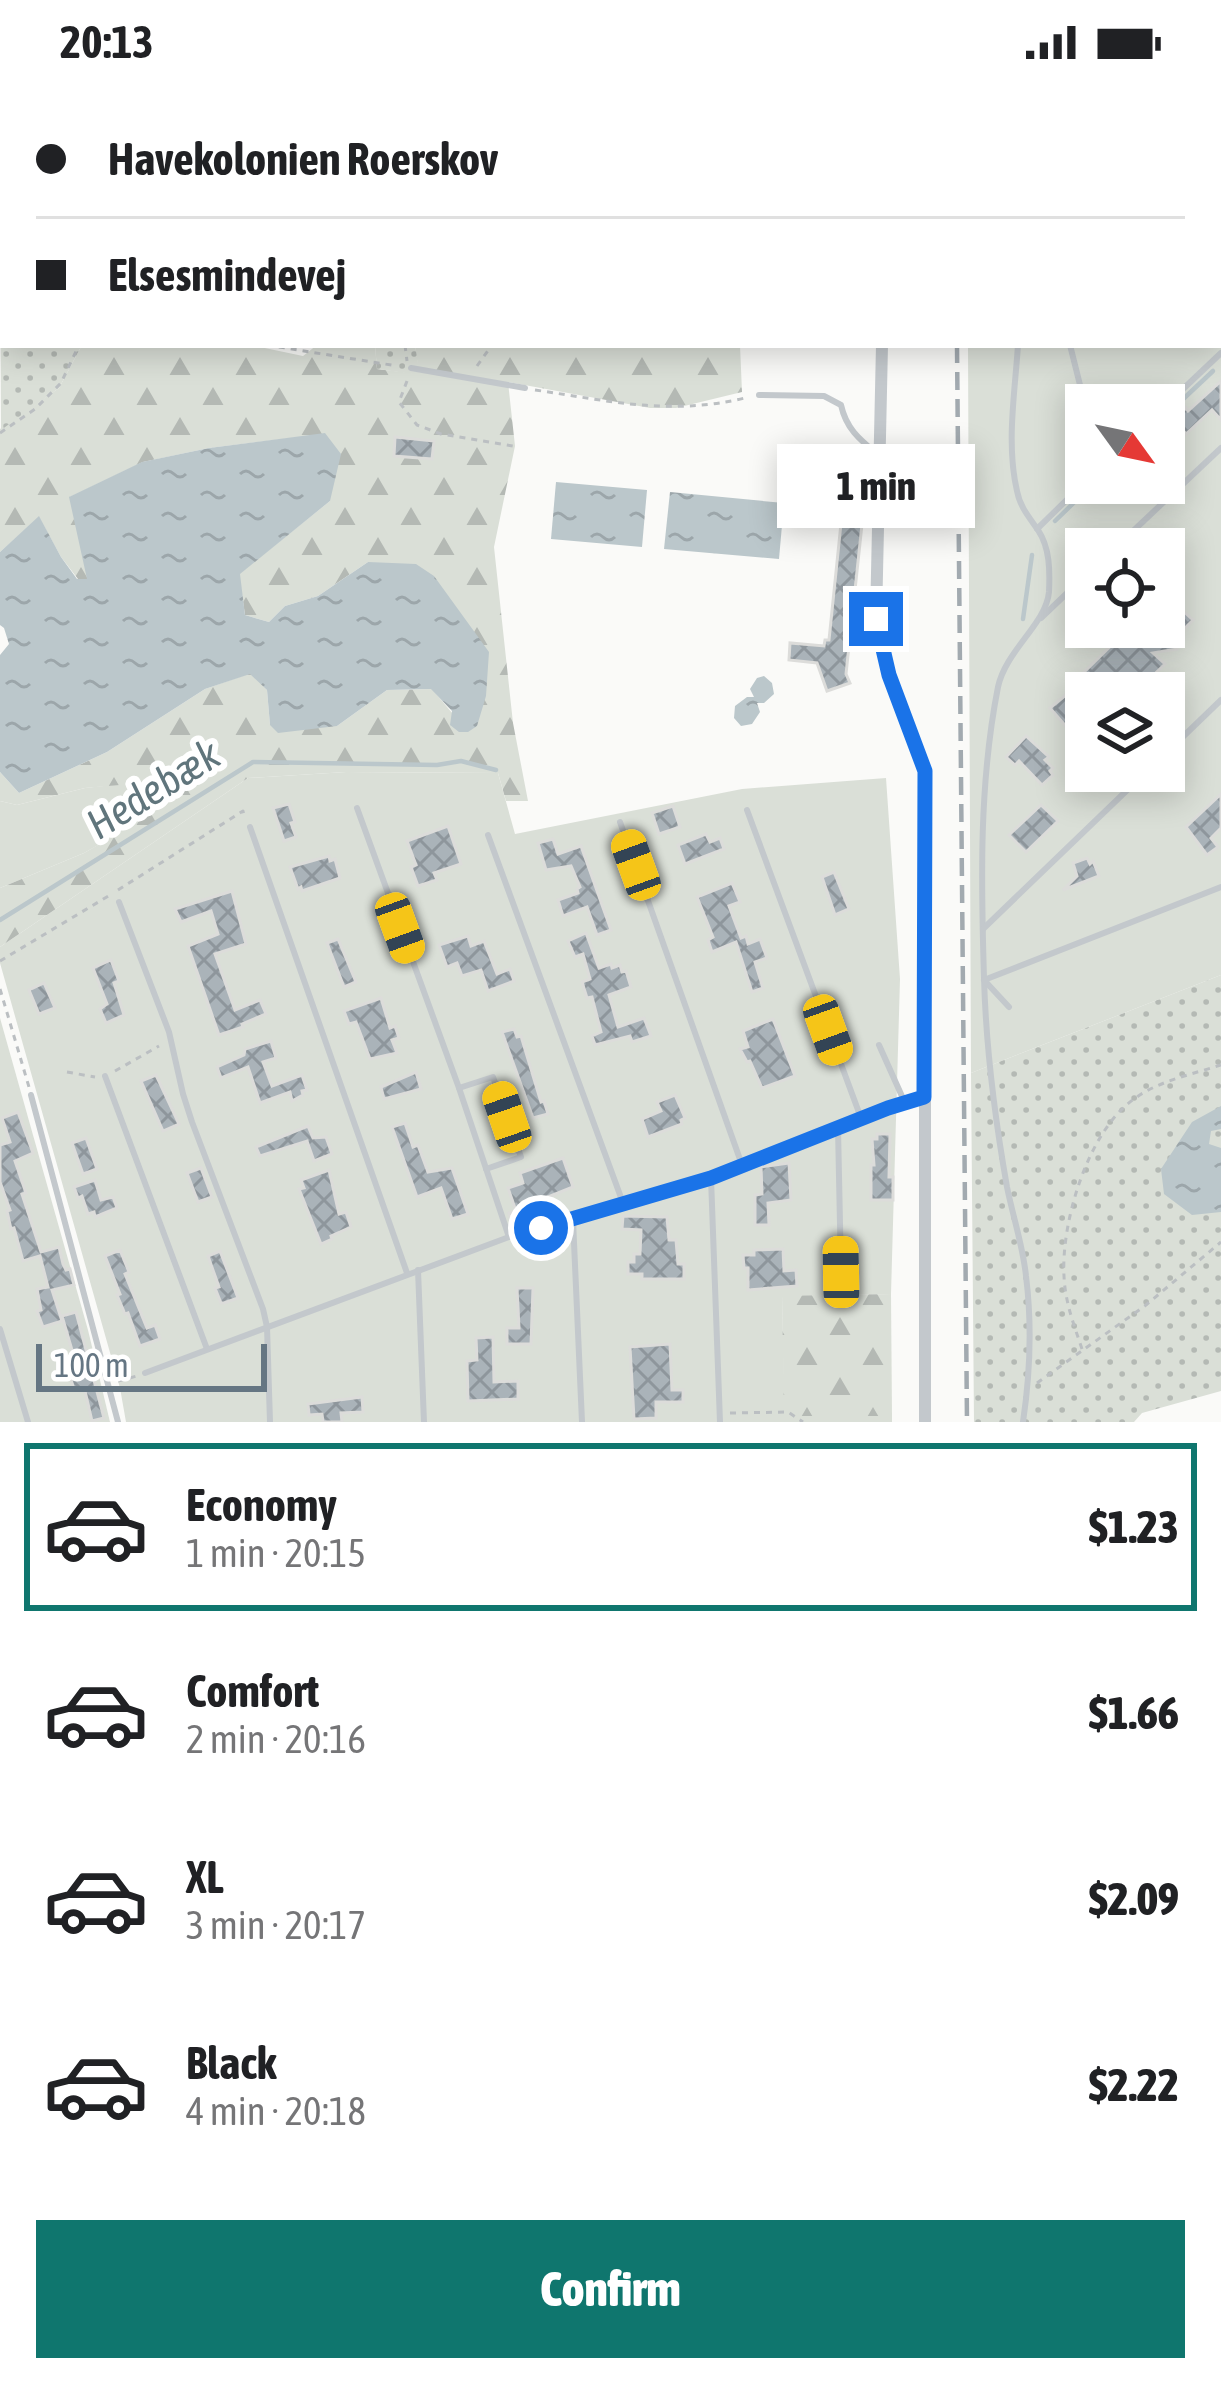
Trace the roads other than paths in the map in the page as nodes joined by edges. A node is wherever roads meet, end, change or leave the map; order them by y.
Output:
1 (882, 348) edge
2 (1018, 348) edge
3 (1071, 348) edge
4 (1221, 353) edge
5 (411, 368) road end
6 (1080, 384) edge
7 (1185, 387) edge
8 (525, 388) road end
9 (759, 395) road end
10 (1221, 448) edge
11 (879, 456) junction
12 (1065, 502) edge
13 (1136, 528) edge
14 (1037, 529) junction
15 (1065, 595) edge
16 (1034, 624) junction
17 (1221, 700) edge
18 (1185, 735) edge
19 (1126, 792) edge
20 (356, 808) dead end
21 (747, 810) dead end
22 (620, 822) dead end
23 (250, 827) road end
24 (488, 835) dead end
25 (1221, 887) edge
26 (119, 902) dead end
27 (983, 929) junction
28 (984, 980) junction
29 (1010, 1007) dead end
30 (879, 1045) dead end
31 (105, 1076) road end
32 (459, 1088) junction
33 (31, 1095) road end
34 (924, 1097) junction
35 (905, 1102) junction
36 (861, 1118) junction
37 (838, 1128) junction
38 (742, 1166) junction
39 (485, 1170) junction
40 (711, 1178) junction
41 (624, 1204) junction
42 (573, 1220) junction
43 (508, 1237) junction
44 (418, 1270) junction
45 (841, 1272) dead end
46 (407, 1274) junction
47 (267, 1327) junction
48 (0, 1329) edge
49 (207, 1349) junction
50 (145, 1373) road end
51 (719, 1417) edge
52 (28, 1422) edge
53 (118, 1422) edge
54 (271, 1422) edge
55 (424, 1422) edge
56 (582, 1422) edge
57 (925, 1422) edge
58 (1023, 1422) edge

1 - 11 street
2 - 14 lane
3 - 6 lane
4 - 7 lane
5 - 8 lane
9 - 11 lane
10 - 13 lane
11 - 34 street
12 - 14 lane
14 - 16 lane
15 - 16 lane
16 - 27 lane
17 - 18 lane
19 - 27 lane
20 - 32 lane
21 - 36 lane
22 - 38 lane
23 - 46 lane
24 - 41 lane
25 - 28 lane
26 - 47 lane
27 - 28 lane
28 - 29 lane
28 - 58 lane
30 - 35 lane
31 - 49 lane
32 - 39 lane
32 - 39 lane
33 - 53 lane
34 - 35 lane
34 - 57 street
35 - 36 lane
36 - 37 lane
37 - 38 lane
37 - 45 lane
38 - 40 lane
39 - 43 lane
40 - 41 lane
40 - 51 lane
41 - 42 lane
42 - 43 lane
42 - 56 lane
43 - 44 lane
44 - 46 lane
44 - 55 lane
46 - 47 lane
47 - 49 lane
47 - 54 lane
48 - 52 lane
49 - 50 lane

